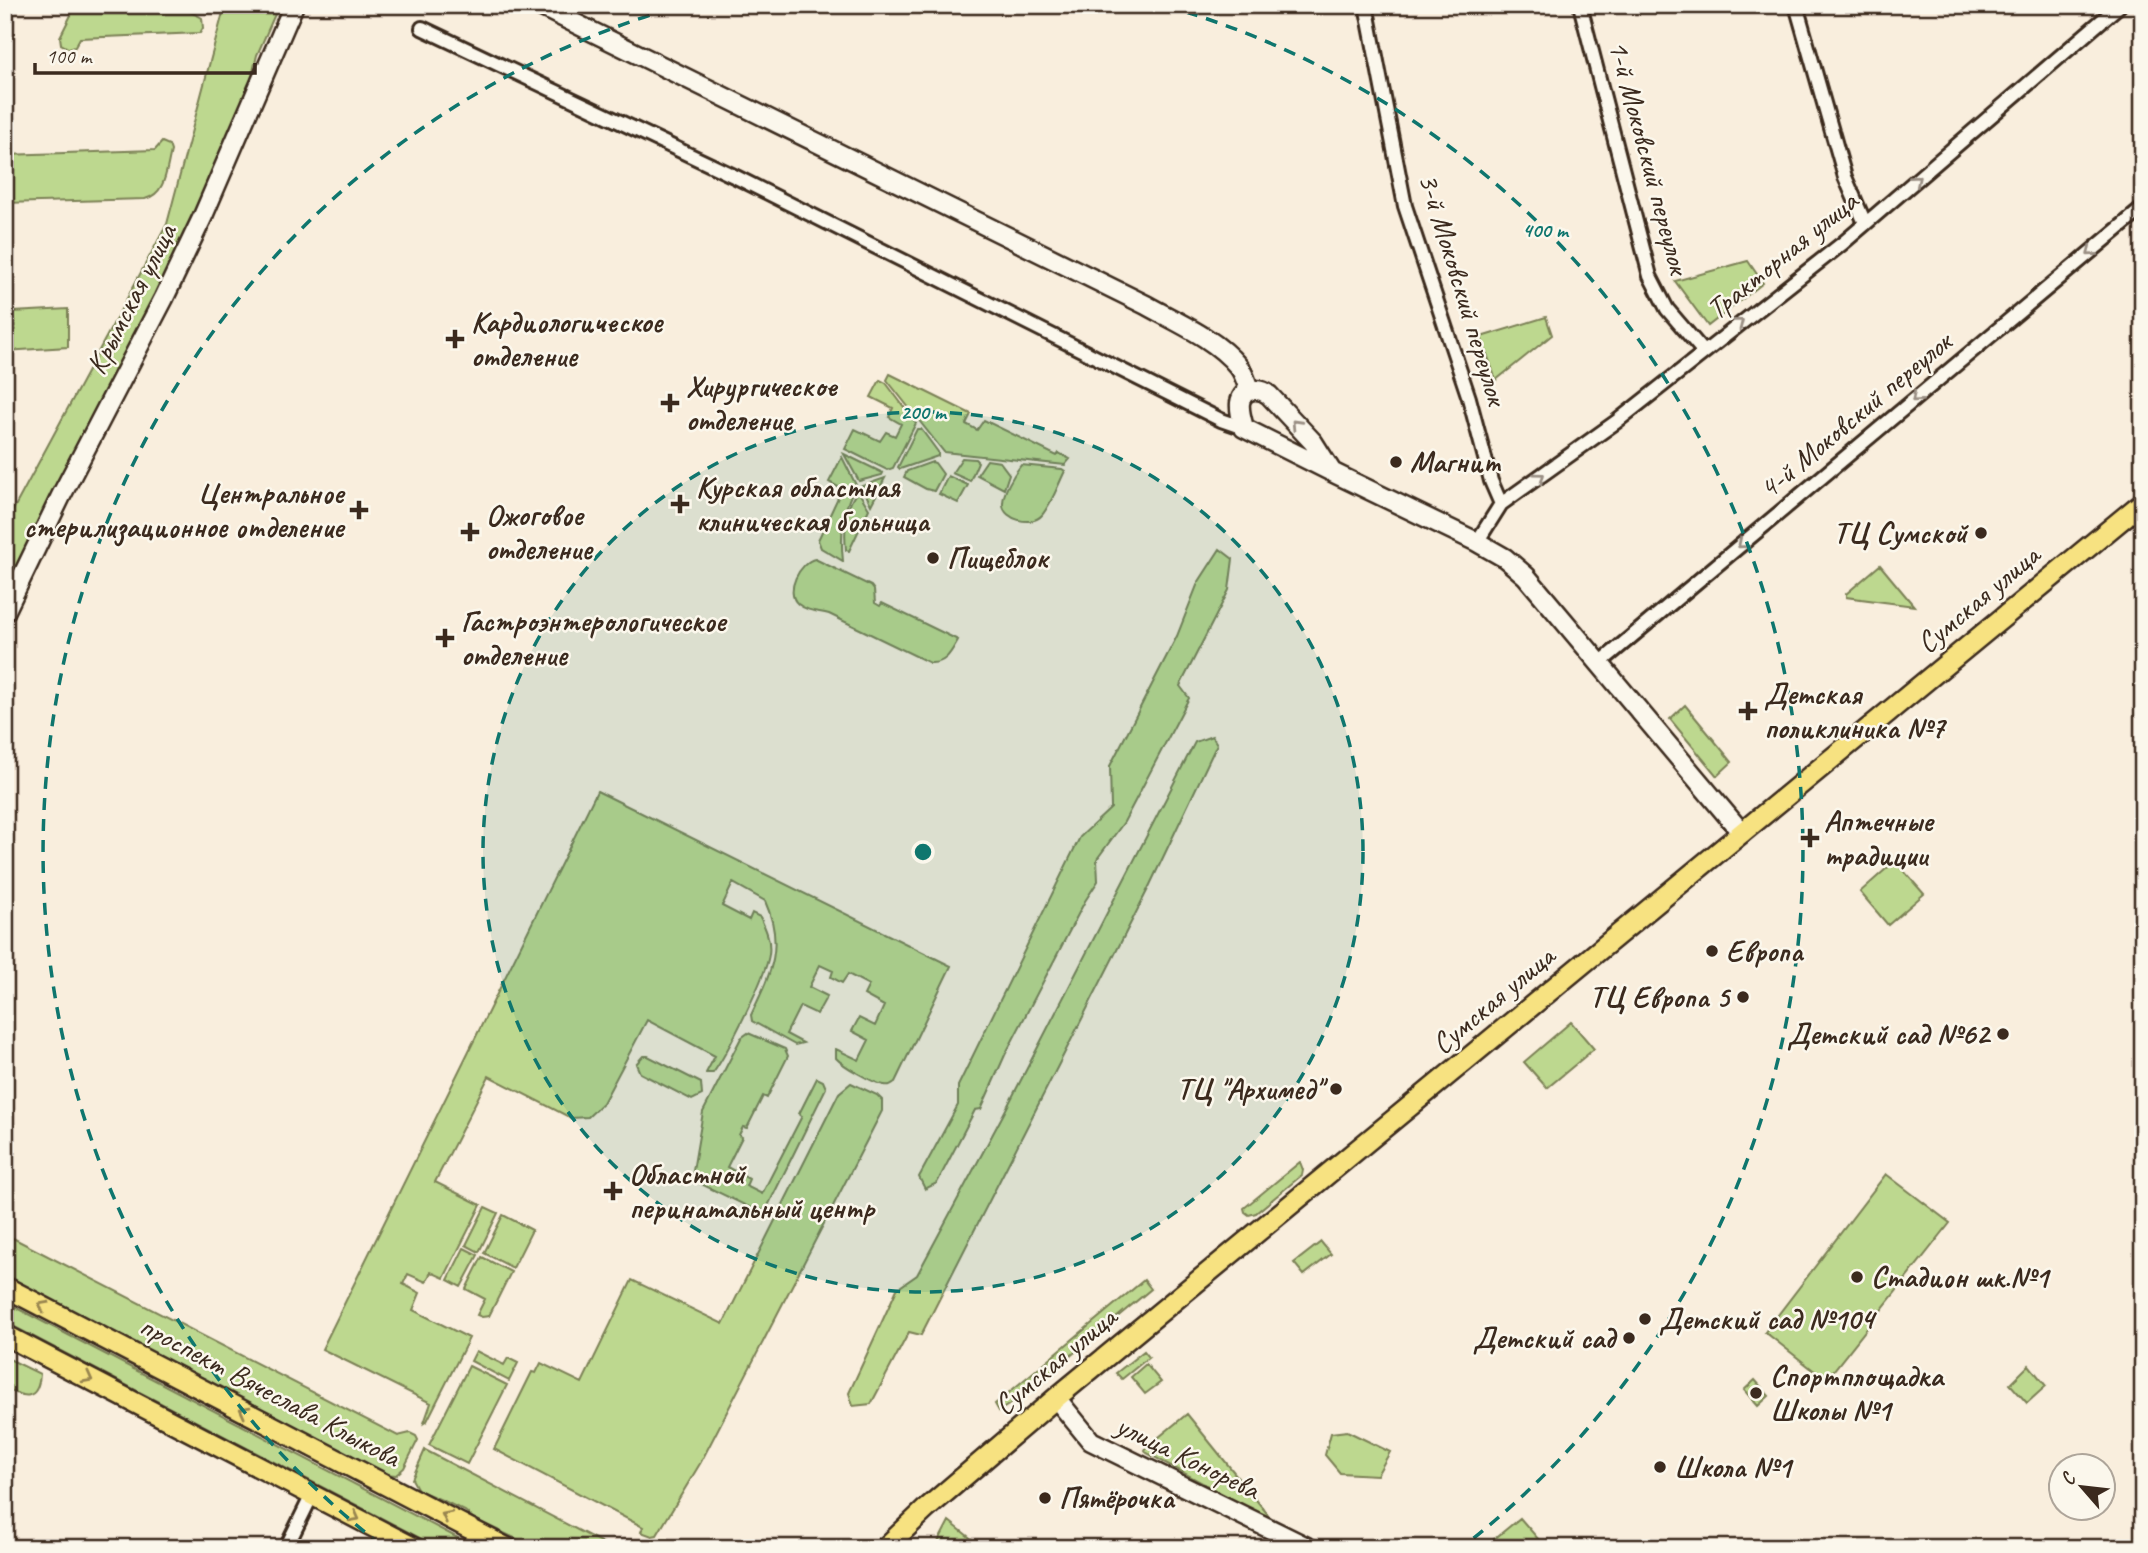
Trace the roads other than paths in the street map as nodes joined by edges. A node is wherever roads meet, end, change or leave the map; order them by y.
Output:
1 (294, 5) edge
2 (538, 5) edge
3 (1366, 5) edge
4 (1580, 5) edge
5 (1796, 5) edge
6 (2120, 5) edge
7 (422, 28) dead end
8 (2143, 208) edge
9 (1865, 223) junction
10 (1703, 351) junction
11 (1250, 391) junction
12 (1244, 428) junction
13 (1332, 472) junction
14 (2143, 502) edge
15 (1502, 504) junction
16 (1476, 542) junction
17 (5, 611) edge
18 (1600, 663) junction
19 (1742, 833) junction
20 (5, 1287) edge
21 (5, 1335) edge
22 (1056, 1398) junction
23 (312, 1495) junction
24 (286, 1548) edge
25 (414, 1548) edge
26 (507, 1548) edge
27 (885, 1548) edge
28 (1309, 1548) edge

1 - 17 street, Крымская улица
2 - 11 street
3 - 15 street, 3-й Моковский переулок
4 - 10 street, 1-й Моковский переулок
5 - 9 street
9 -> 6 street, Тракторная улица
7 - 12 street
8 -> 18 street, 4-й Моковский переулок
10 -> 9 street, Тракторная улица
15 -> 10 street, Тракторная улица
11 - 12 street
13 -> 11 street
12 - 13 street
13 - 16 street
14 - 19 main road, Сумская улица
15 - 16 street, Тракторная улица
16 - 18 street
18 - 19 street
19 - 22 main road, Сумская улица
26 -> 20 main road, проспект Вячеслава Клыкова
21 -> 23 main road
22 - 27 main road, Сумская улица
22 - 28 street, улица Конорева
23 - 24 street
23 -> 25 main road

